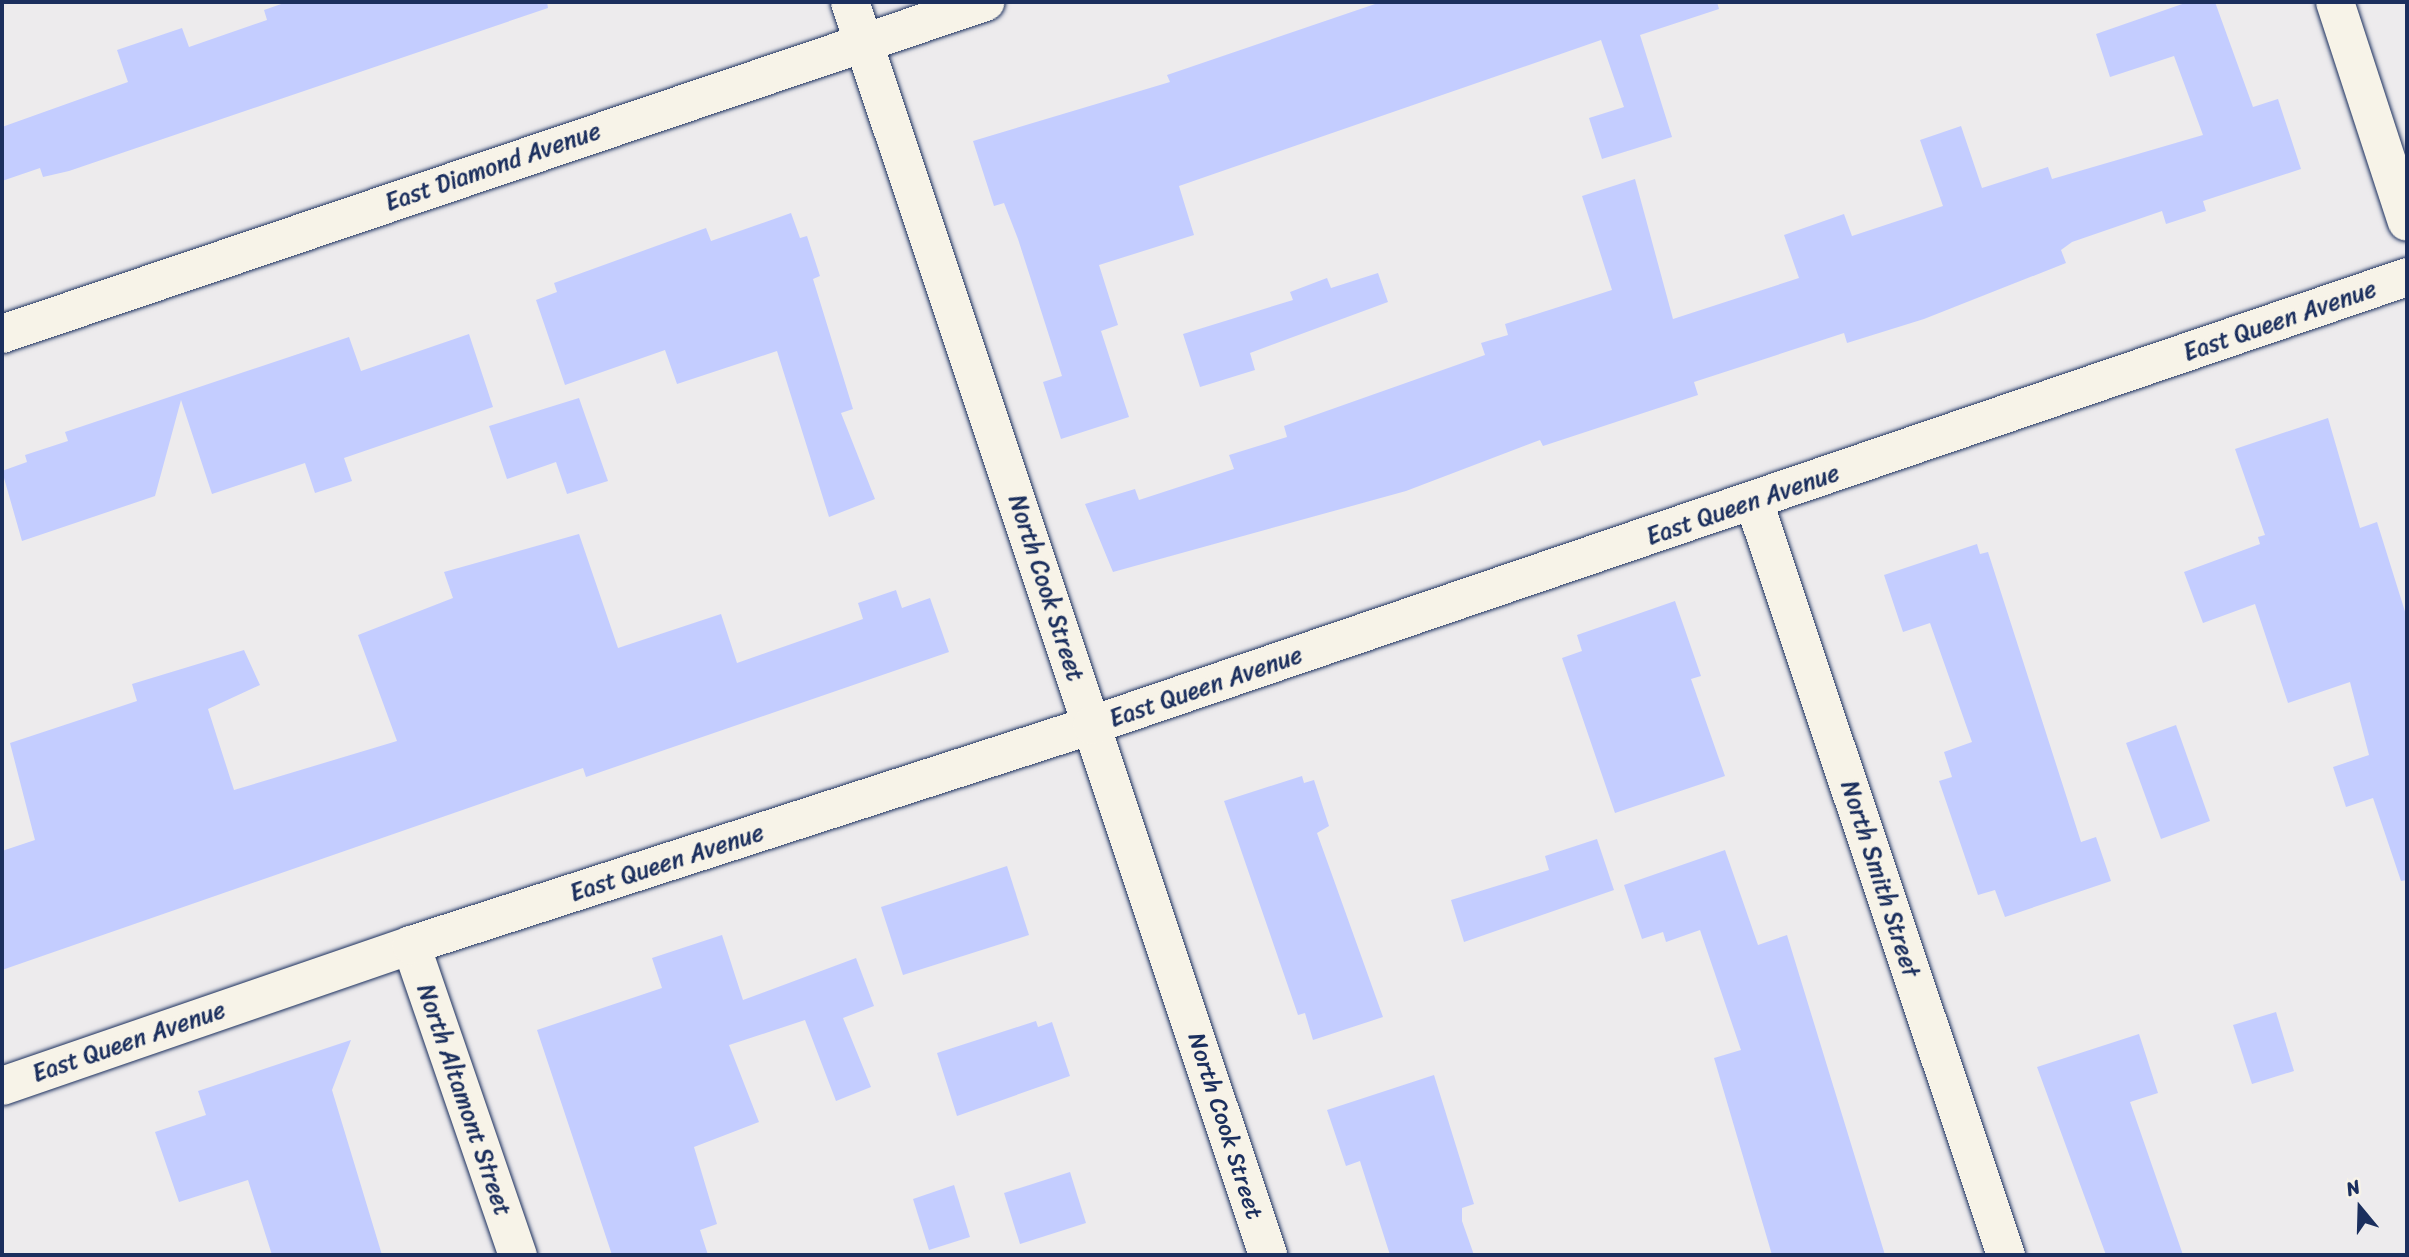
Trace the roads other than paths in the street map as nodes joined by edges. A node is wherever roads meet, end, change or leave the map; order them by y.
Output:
1 (850, 2) edge
2 (985, 2) edge
3 (2334, 2) edge
4 (863, 42) junction
5 (2407, 222) edge
6 (2407, 277) edge
7 (2, 334) edge
8 (1754, 502) junction
9 (1092, 725) junction
10 (411, 945) junction
11 (2, 1086) edge
12 (518, 1255) edge
13 (1268, 1255) edge
14 (2006, 1255) edge

1 - 4 street, North Cook Street
2 - 4 street, East Diamond Avenue
3 - 5 street
4 - 7 street, East Diamond Avenue
4 - 9 street, North Cook Street
6 - 8 street, East Queen Avenue
8 - 9 street, East Queen Avenue
8 - 14 street, North Smith Street
9 - 10 street, East Queen Avenue
9 - 13 street, North Cook Street
10 - 11 street, East Queen Avenue
10 - 12 street, North Altamont Street

